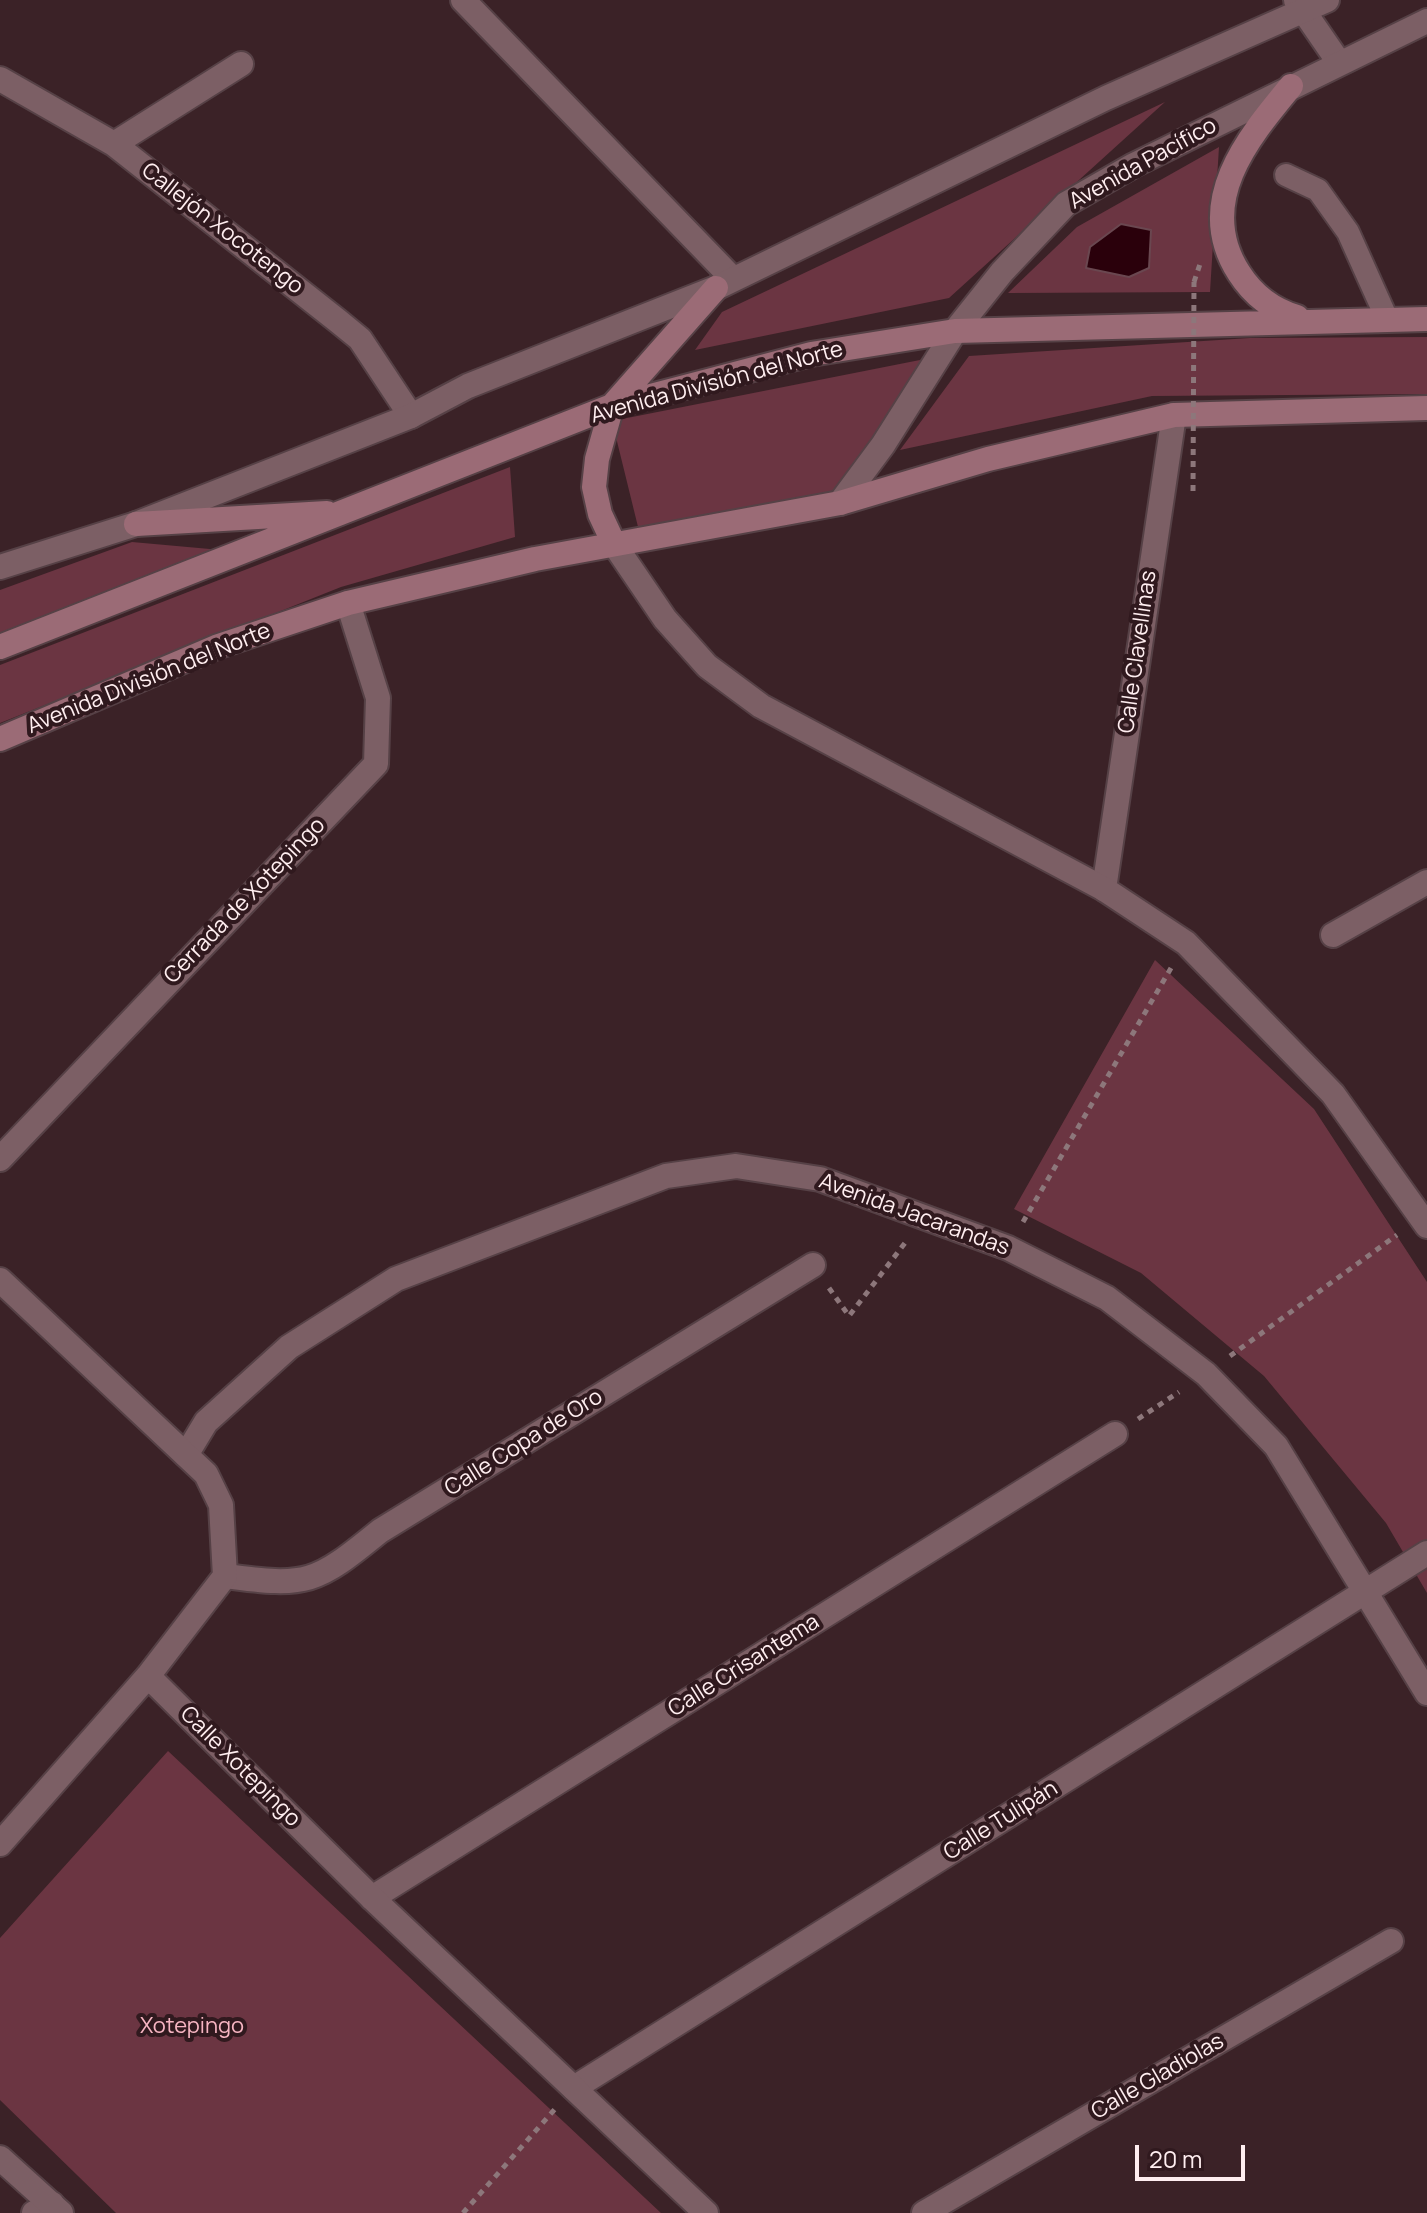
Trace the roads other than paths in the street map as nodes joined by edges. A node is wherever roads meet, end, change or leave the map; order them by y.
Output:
1 (463, 0) edge
2 (1310, 3) edge
3 (1427, 21) edge
4 (1338, 61) junction
5 (241, 64) dead end
6 (0, 79) edge
7 (1291, 86) junction
8 (114, 144) junction
9 (1286, 175) dead end
10 (725, 283) junction
11 (1387, 319) junction
12 (1427, 319) edge
13 (1307, 320) junction
14 (955, 331) junction
15 (612, 406) junction
16 (1427, 408) edge
17 (1174, 415) junction
18 (411, 416) junction
19 (840, 503) junction
20 (349, 511) junction
21 (136, 524) junction
22 (614, 544) junction
23 (0, 567) edge
24 (348, 603) junction
25 (0, 647) edge
26 (0, 739) edge
27 (1427, 882) edge
28 (1104, 889) junction
29 (1333, 935) dead end
30 (0, 1159) edge
31 (1424, 1222) edge
32 (813, 1265) road end
33 (0, 1280) edge
34 (1115, 1434) road end
35 (186, 1455) junction
36 (1427, 1553) edge
37 (225, 1576) junction
38 (1366, 1591) junction
39 (148, 1676) junction
40 (1427, 1693) edge
41 (0, 1844) edge
42 (372, 1898) junction
43 (1391, 1941) dead end
44 (574, 2088) junction
45 (0, 2158) edge
46 (49, 2210) edge
47 (706, 2213) edge
48 (924, 2213) edge

1 - 10 street
2 - 4 street
2 - 10 street
3 - 4 street, Avenida Pacífico
4 - 7 street, Avenida Pacífico
5 - 8 street
6 - 8 street, Callejón Xocotengo
7 - 13 main road
7 - 14 street, Avenida Pacífico
8 - 18 street, Callejón Xocotengo
9 - 11 lane
10 - 15 main road
10 - 18 street
11 - 12 main road, Avenida División del Norte
11 - 13 main road, Avenida División del Norte
13 - 14 main road, Avenida División del Norte
14 - 15 main road, Avenida División del Norte
14 - 19 street, Avenida Pacífico
15 - 20 main road, Avenida División del Norte
15 - 22 main road
16 - 17 main road, Avenida División del Norte
17 - 19 main road, Avenida División del Norte
17 - 28 street, Calle Clavellinas
18 - 21 street
19 - 22 main road, Avenida División del Norte
20 - 21 main road
20 - 25 main road, Avenida División del Norte
21 - 23 street
22 - 24 main road, Avenida División del Norte
22 - 28 street
24 - 26 main road, Avenida División del Norte
24 - 30 street, Cerrada de Xotepingo
27 - 29 street
28 - 31 street
32 - 37 street, Calle Copa de Oro
33 - 35 street
34 - 42 street, Calle Crisantema
35 - 37 street
35 - 38 street, Avenida Jacarandas
36 - 38 street, Calle Tulipán
37 - 39 street
38 - 40 street, Avenida Jacarandas
38 - 44 street, Calle Tulipán
39 - 41 street
39 - 42 street, Calle Xotepingo
42 - 44 street, Calle Xotepingo
43 - 48 street, Calle Gladiolas
44 - 47 street, Calle Xotepingo
45 - 46 street

